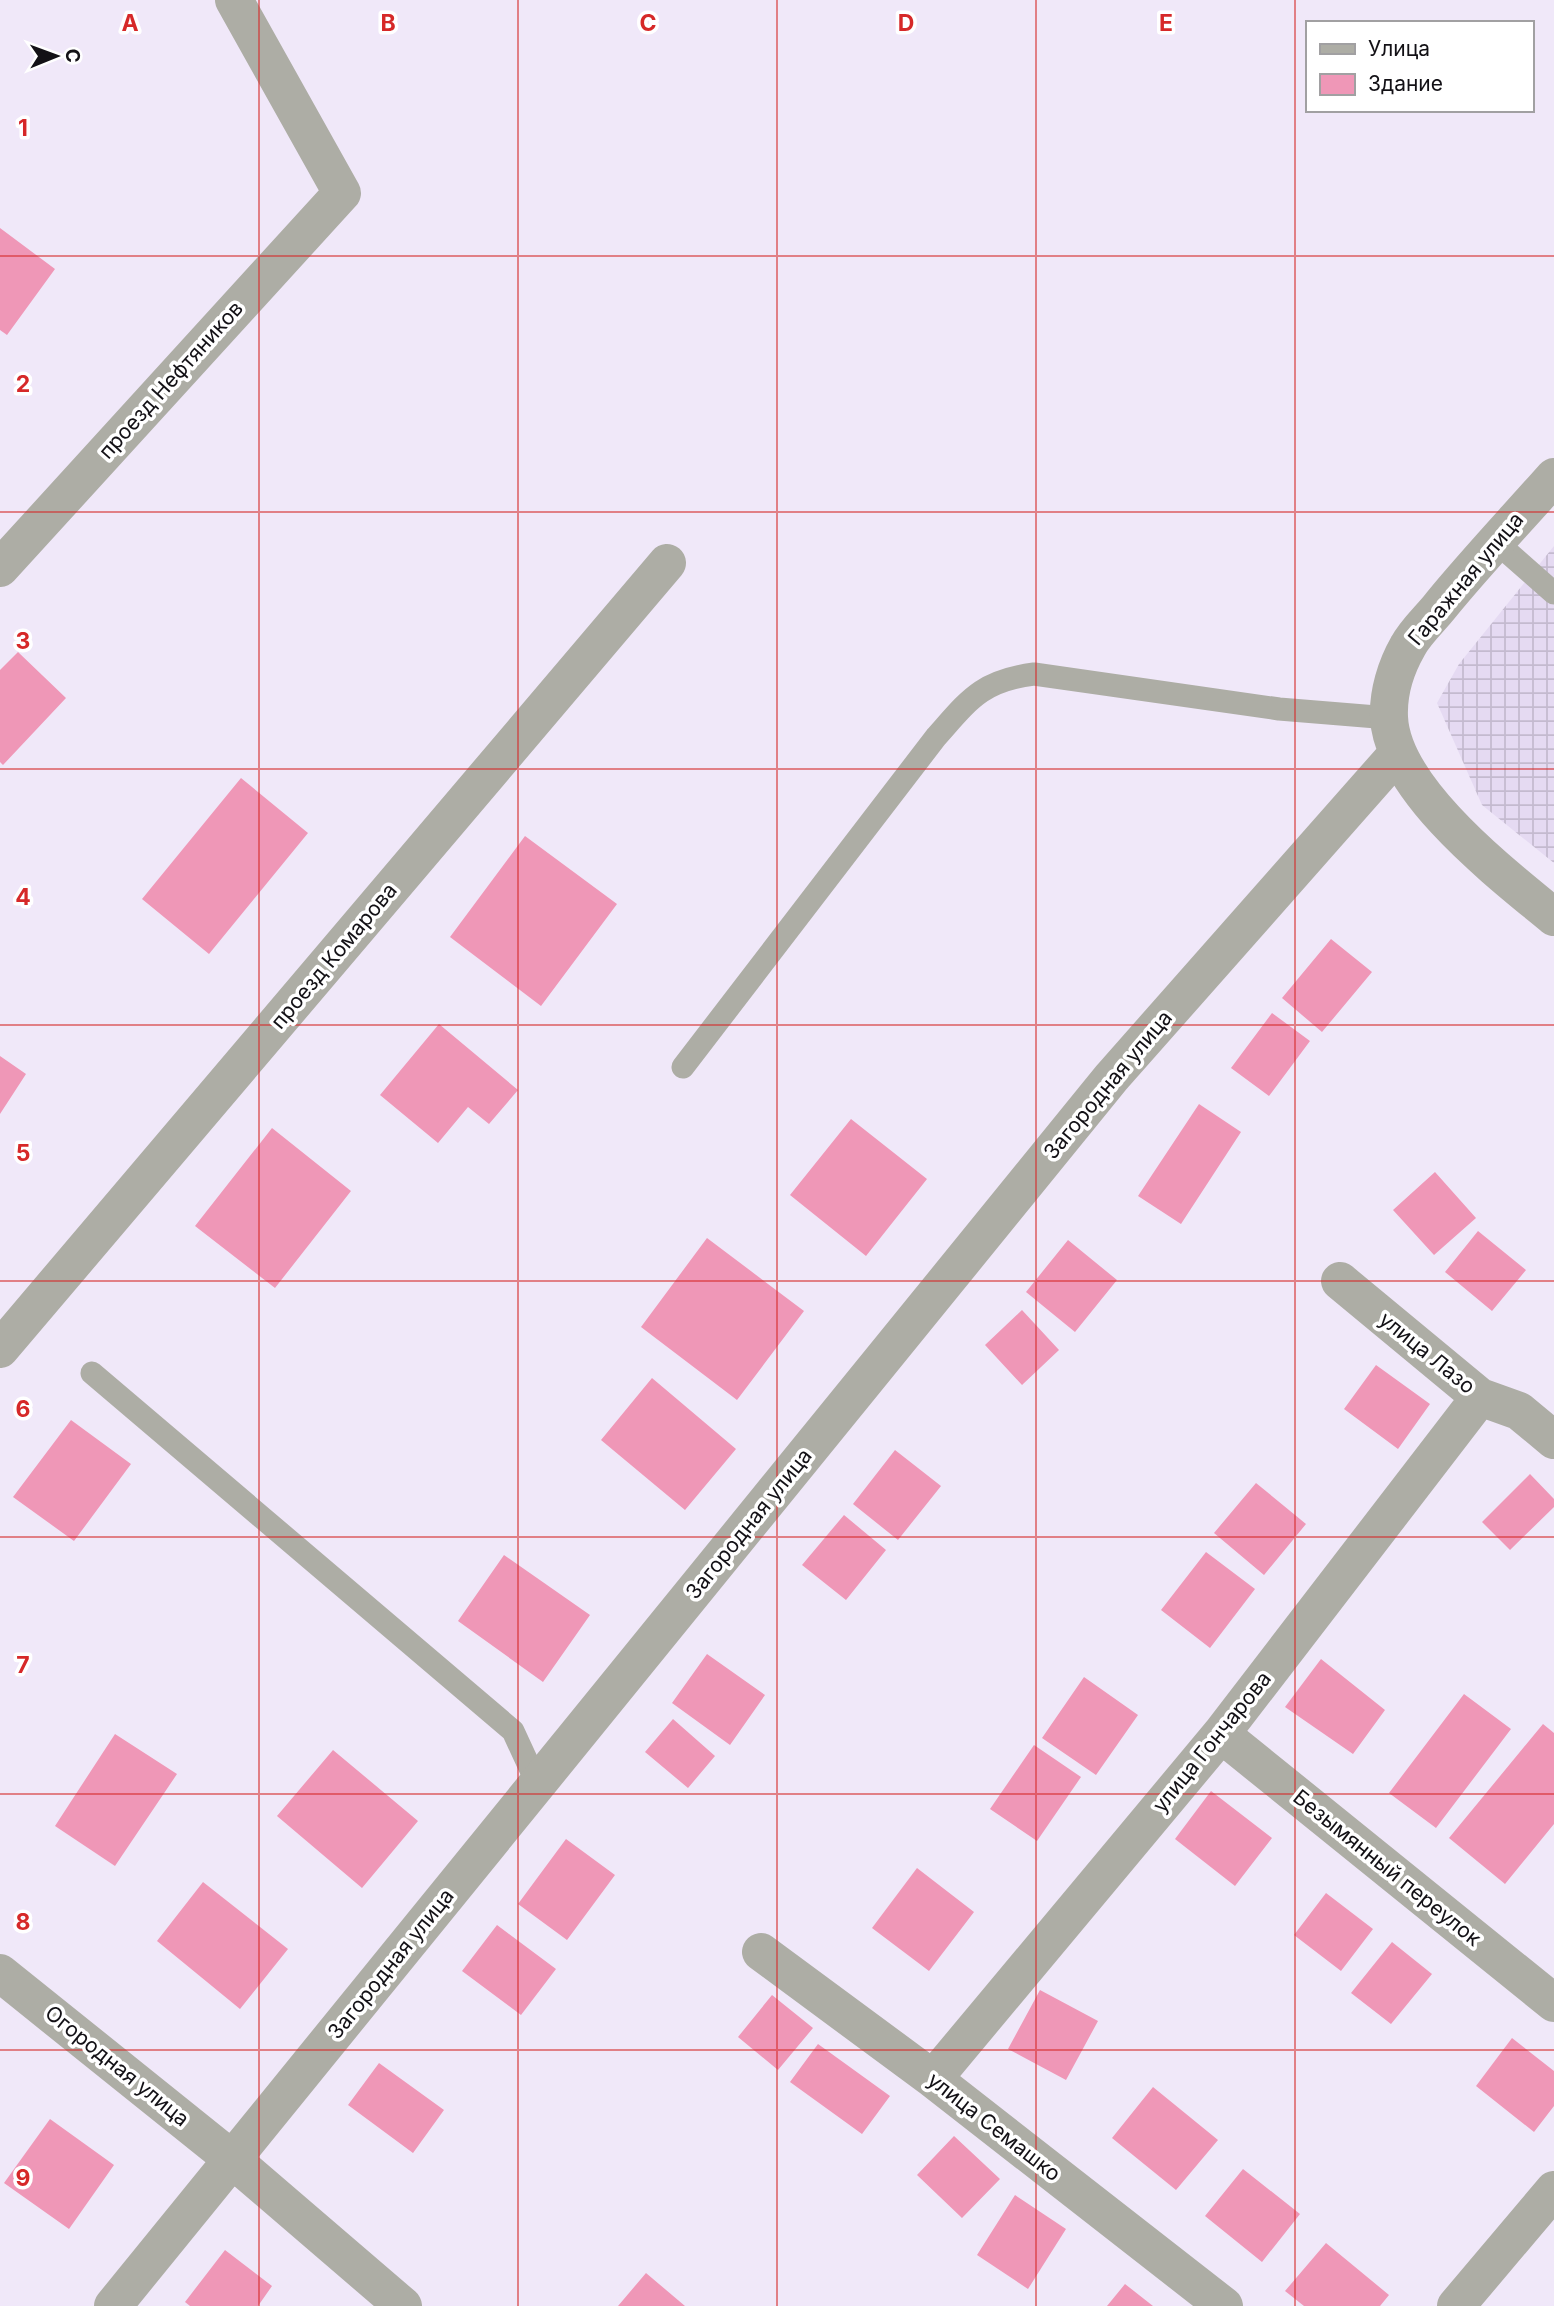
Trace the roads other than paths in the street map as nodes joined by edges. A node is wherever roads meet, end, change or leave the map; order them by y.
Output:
1 (234, 0) edge
2 (1554, 477) edge
3 (1496, 542) junction
4 (667, 563) dead end
5 (0, 568) edge
6 (1554, 593) edge
7 (1393, 736) junction
8 (1554, 917) edge
9 (683, 1068) dead end
10 (1340, 1281) dead end
11 (0, 1349) edge
12 (92, 1373) dead end
13 (1480, 1397) junction
14 (1554, 1440) edge
15 (1221, 1734) junction
16 (537, 1783) junction
17 (761, 1952) dead end
18 (0, 1973) edge
19 (1554, 2003) edge
20 (933, 2080) junction
21 (233, 2160) junction
22 (1554, 2190) edge
23 (113, 2306) edge
24 (403, 2306) edge
25 (1224, 2306) edge
26 (1456, 2306) edge

1 - 5 street, проезд Нефтяников
2 - 3 street, Гаражная улица
3 - 6 lane
3 - 7 street, Гаражная улица
4 - 11 street, проезд Комарова
7 - 8 street
7 - 9 lane
7 - 16 street, Загородная улица
10 - 13 street, улица Лазо
12 - 16 lane
13 - 14 street, улица Лазо
13 - 15 street, улица Гончарова
15 - 19 street, Безымянный переулок
15 - 20 street, улица Гончарова
16 - 21 street, Загородная улица
17 - 20 street, улица Семашко
18 - 21 street, Огородная улица
20 - 25 street, улица Семашко
21 - 23 street, Загородная улица
21 - 24 street, Огородная улица
22 - 26 street

